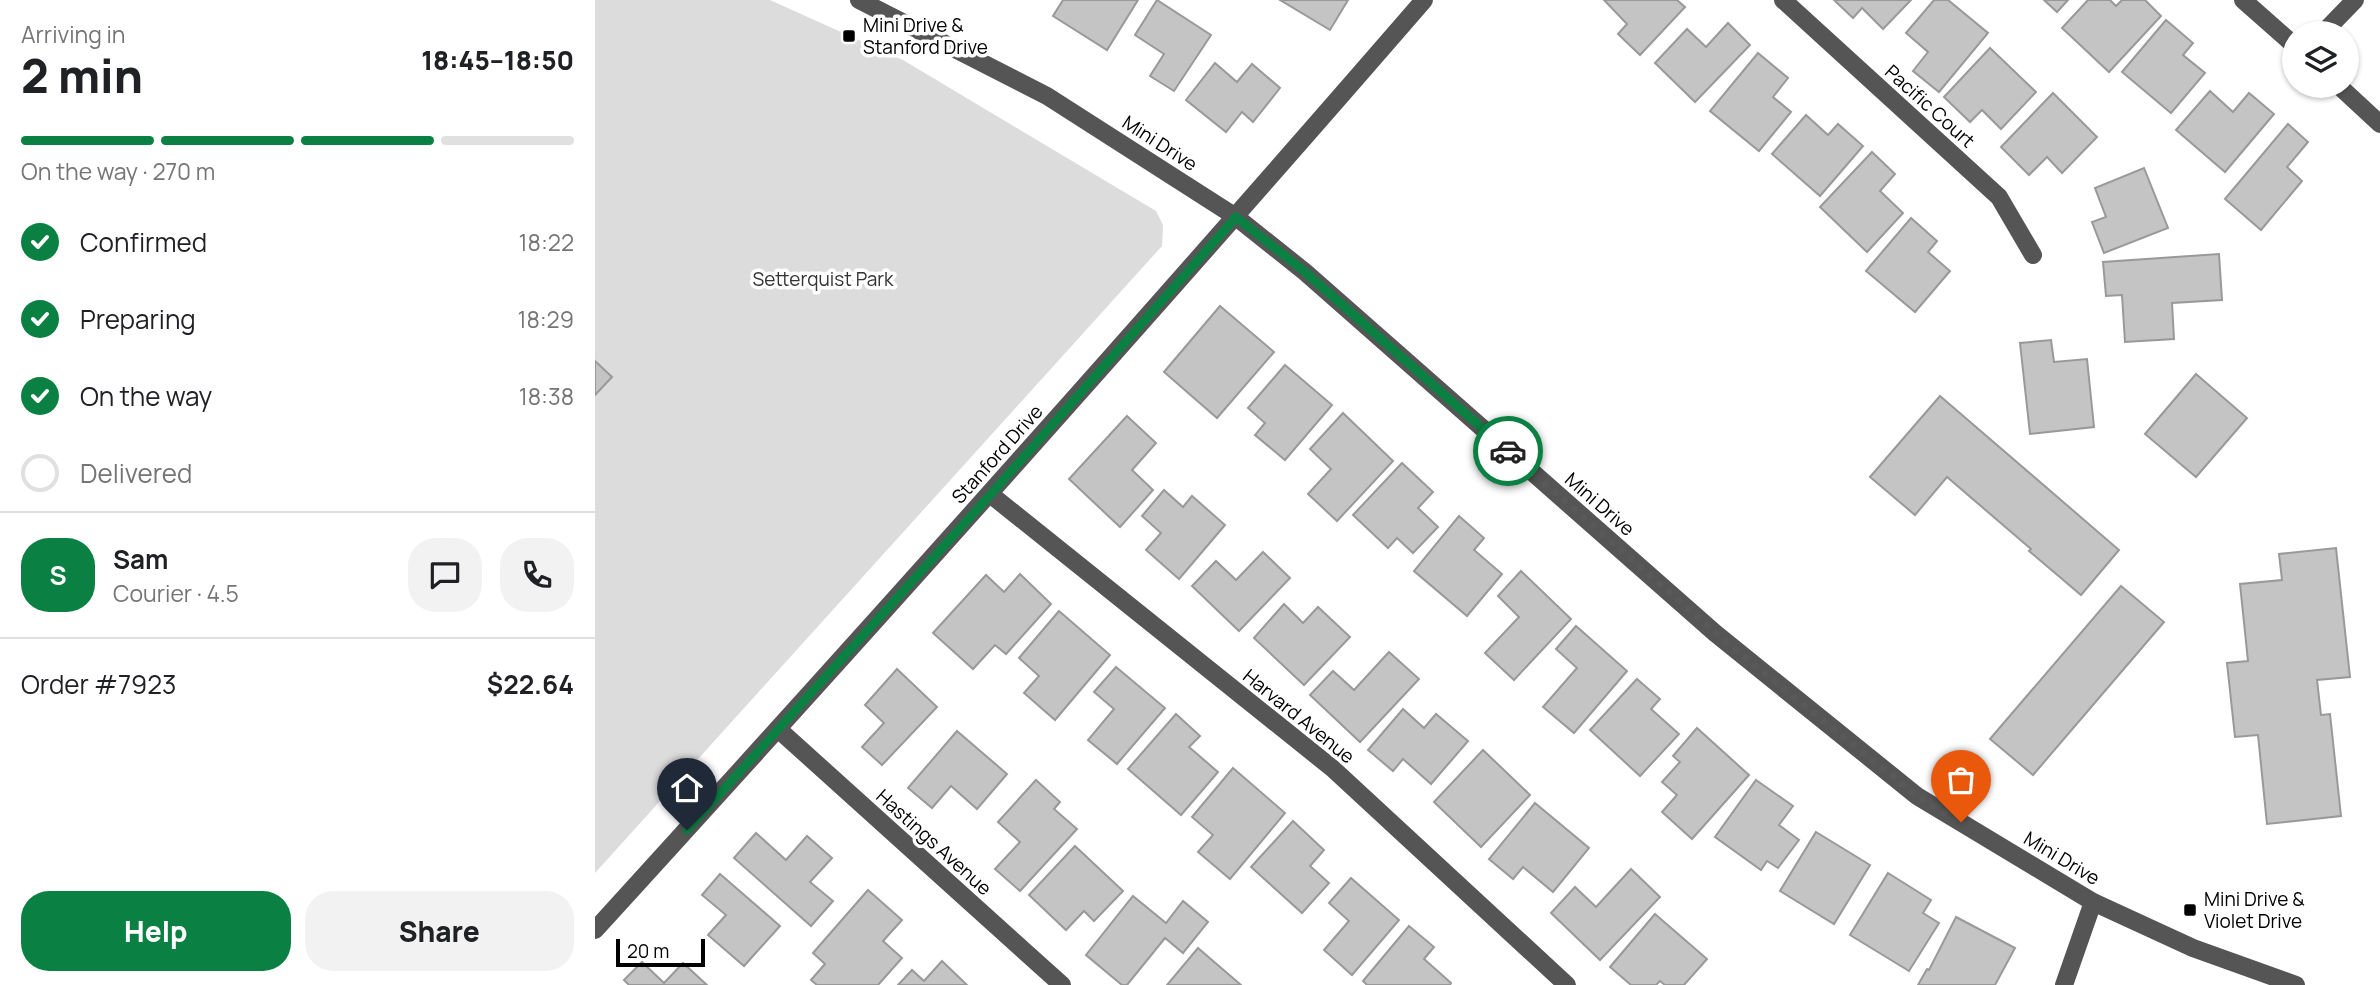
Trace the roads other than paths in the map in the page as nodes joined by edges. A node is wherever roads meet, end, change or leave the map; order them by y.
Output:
1 (859, 0) edge
2 (1424, 0) edge
3 (1783, 0) edge
4 (2243, 0) edge
5 (2355, 0) edge
6 (2335, 21) edge
7 (2282, 34) edge
8 (2352, 98) edge
9 (2380, 124) edge
10 (1236, 217) junction
11 (2033, 255) dead end
12 (991, 494) junction
13 (778, 729) junction
14 (2093, 902) junction
15 (595, 930) edge
16 (1062, 985) edge
17 (1567, 985) edge
18 (2064, 985) edge
19 (2296, 985) edge

1 - 10 street, Mini Drive
2 - 10 street, Stanford Drive
3 - 11 street, Pacific Court
4 - 7 street
5 - 6 street
8 - 9 street
10 - 12 street, Stanford Drive
10 - 14 street, Mini Drive
12 - 13 street, Stanford Drive
12 - 17 street, Harvard Avenue
13 - 15 street, Stanford Drive
13 - 16 street, Hastings Avenue
14 - 18 street
14 - 19 street, Mini Drive

